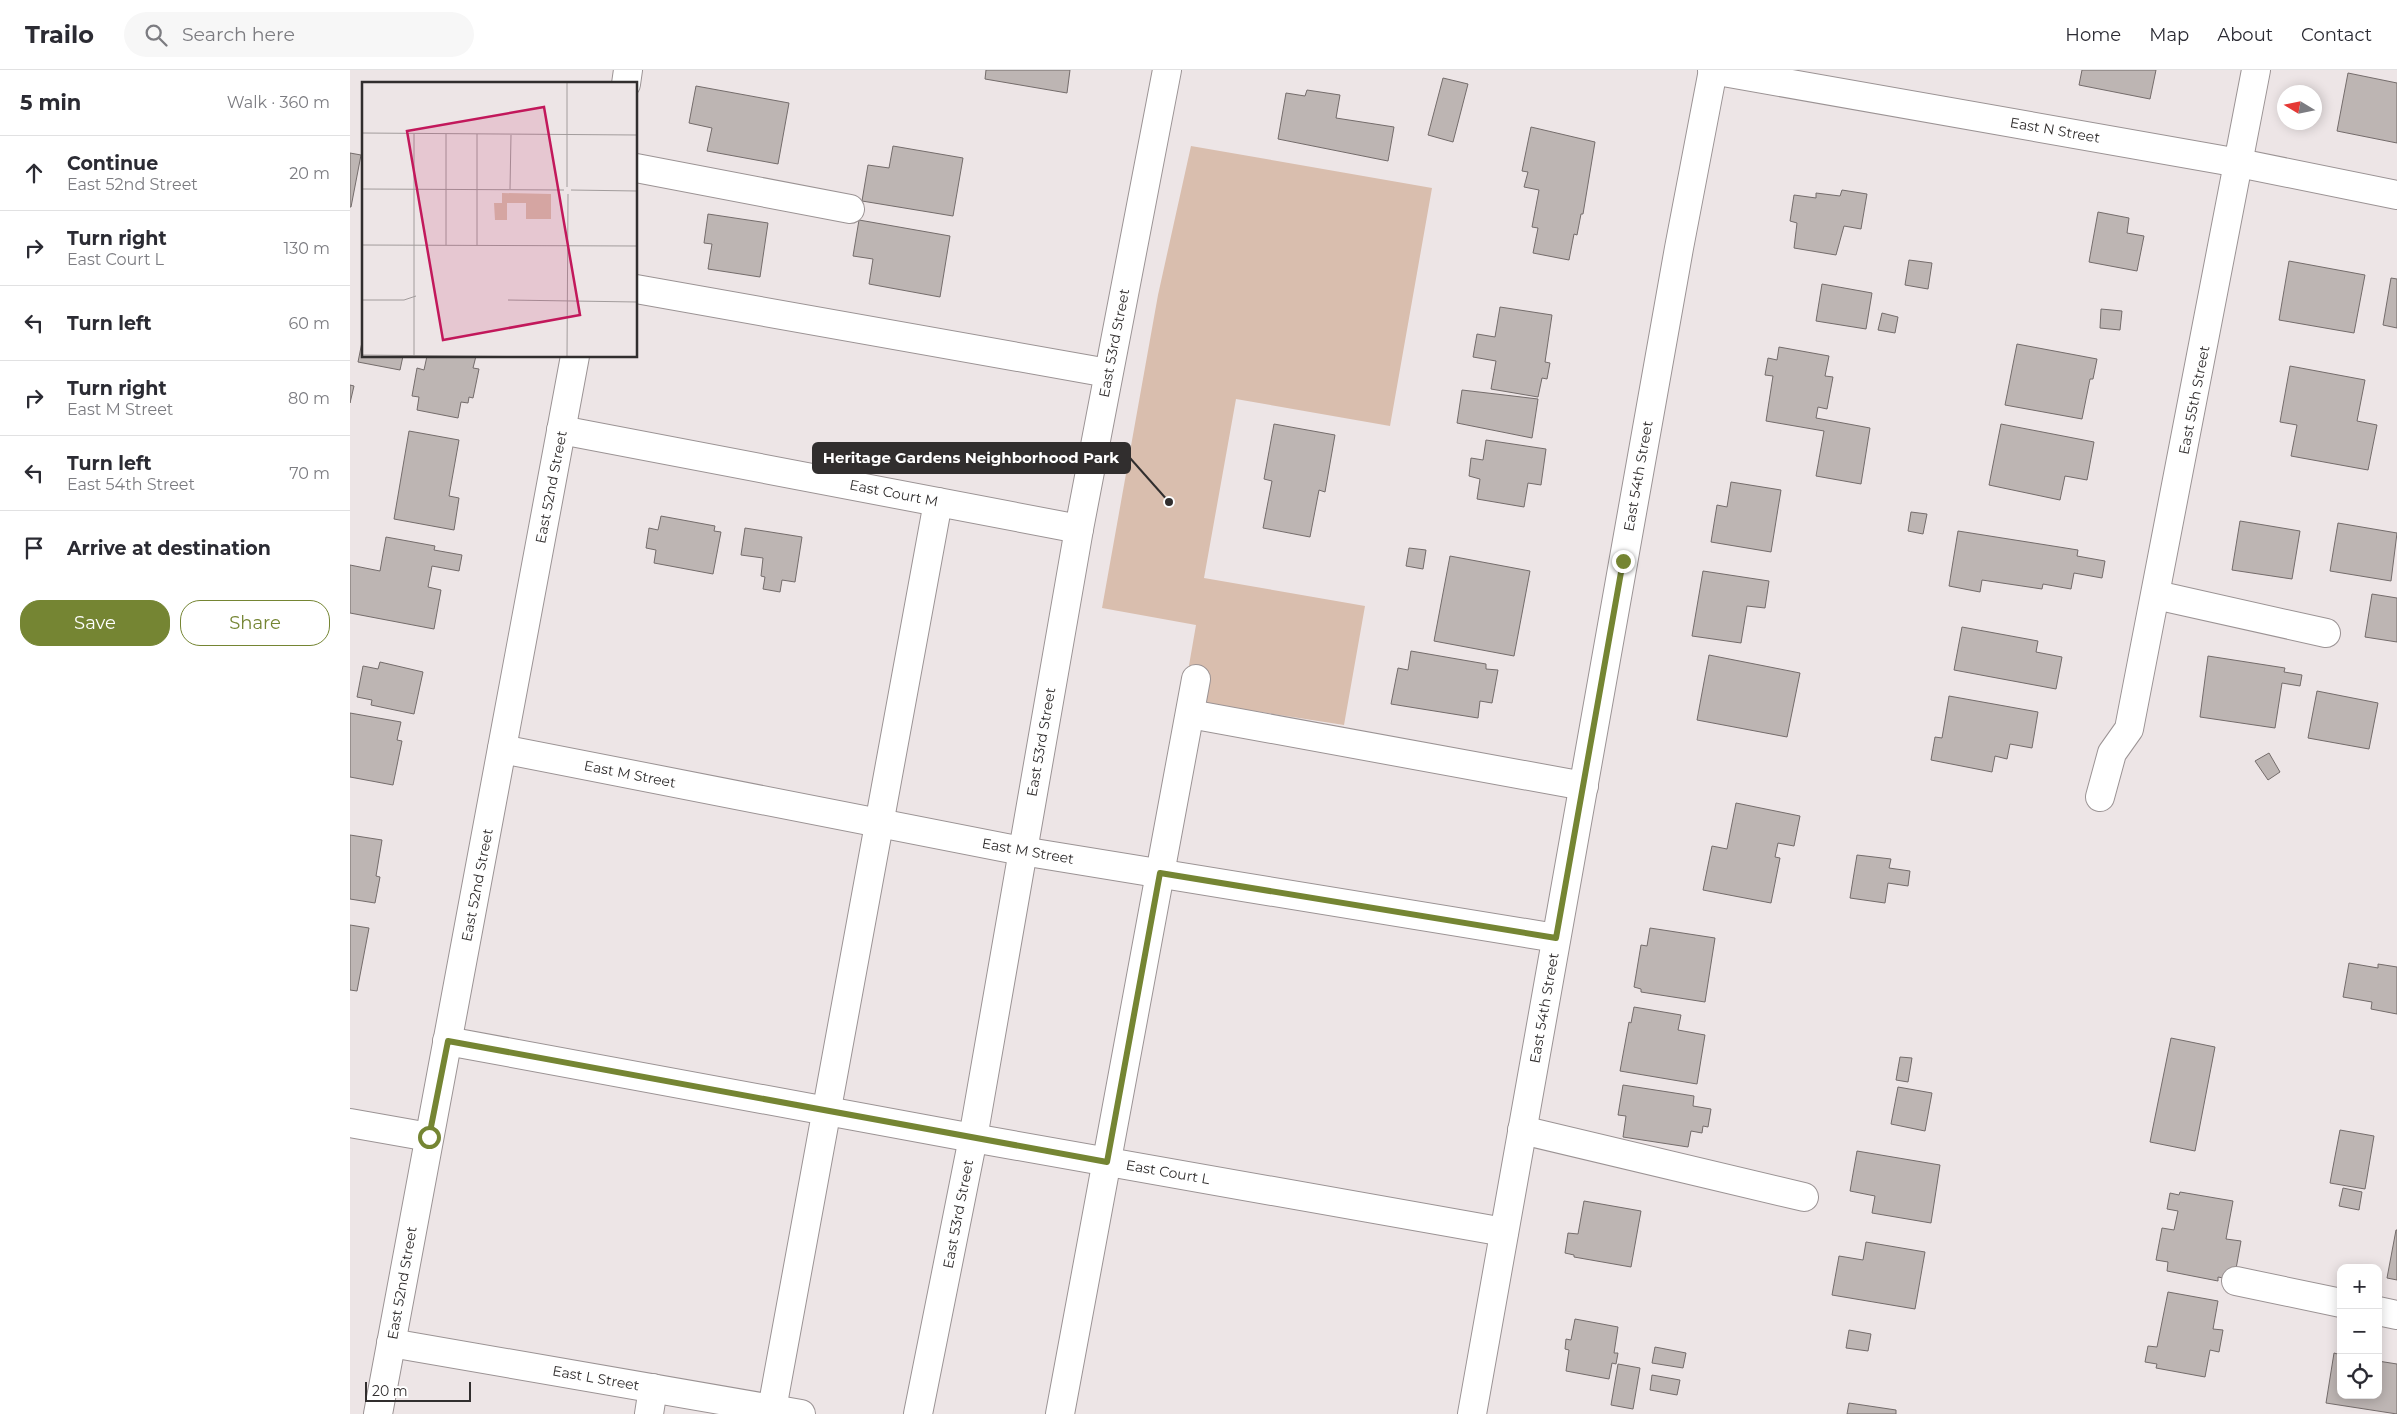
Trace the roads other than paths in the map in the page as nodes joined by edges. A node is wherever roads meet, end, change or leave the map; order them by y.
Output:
1 (1167, 70) edge
2 (1713, 70) edge
3 (2256, 70) edge
4 (2239, 162) junction
5 (638, 168) edge
6 (2397, 195) edge
7 (850, 208) dead end
8 (638, 289) edge
9 (575, 358) edge
10 (1108, 373) junction
11 (561, 430) junction
12 (938, 502) junction
13 (1079, 529) junction
14 (2156, 595) junction
15 (2326, 634) dead end
16 (1196, 679) dead end
17 (1190, 714) junction
18 (502, 749) junction
19 (1584, 786) junction
20 (2100, 798) dead end
21 (879, 822) junction
22 (1022, 850) junction
23 (1160, 873) junction
24 (1556, 938) junction
25 (448, 1041) junction
26 (827, 1111) junction
27 (350, 1122) edge
28 (1522, 1130) junction
29 (429, 1137) junction
30 (973, 1138) junction
31 (1107, 1162) junction
32 (1804, 1197) dead end
33 (1504, 1232) junction
34 (2236, 1281) dead end
35 (2337, 1302) edge
36 (2382, 1312) edge
37 (2397, 1315) edge
38 (391, 1343) junction
39 (651, 1401) edge
40 (772, 1409) junction
41 (378, 1414) edge
42 (801, 1414) edge
43 (918, 1414) edge
44 (1060, 1414) edge
45 (1472, 1414) edge

1 - 10 street, East 53rd Street
2 - 4 street, East N Street
2 - 19 street, East 54th Street
3 - 4 street, East 55th Street
4 - 6 street, East N Street
4 - 14 street, East 55th Street
5 - 7 street
8 - 10 street
9 - 11 street, East 52nd Street
10 - 13 street, East 53rd Street
11 - 12 street, East Court M
11 - 18 street, East 52nd Street
12 - 13 street, East Court M
12 - 21 street
13 - 22 street, East 53rd Street
14 - 15 street
14 - 20 street, East 55th Street
16 - 17 street
17 - 19 street
17 - 23 street
18 - 21 street, East M Street
18 - 25 street, East 52nd Street
19 - 24 street, East 54th Street
21 - 22 street, East M Street
21 - 26 street
22 - 23 street, East M Street
22 - 30 street, East 53rd Street
23 - 24 street, East M Street
23 - 31 street
24 - 28 street, East 54th Street
25 - 26 street, East Court L
25 - 29 street, East 52nd Street
26 - 30 street, East Court L
26 - 40 street
27 - 29 street
28 - 32 street
28 - 33 street, East 54th Street
29 - 38 street, East 52nd Street
30 - 31 street, East Court L
30 - 43 street, East 53rd Street
31 - 33 street, East Court L
31 - 44 street
33 - 45 street, East 54th Street
34 - 35 street
36 - 37 street
38 - 39 street, East L Street
38 - 41 street, East 52nd Street
39 - 40 street, East L Street
40 - 42 street, East L Street

